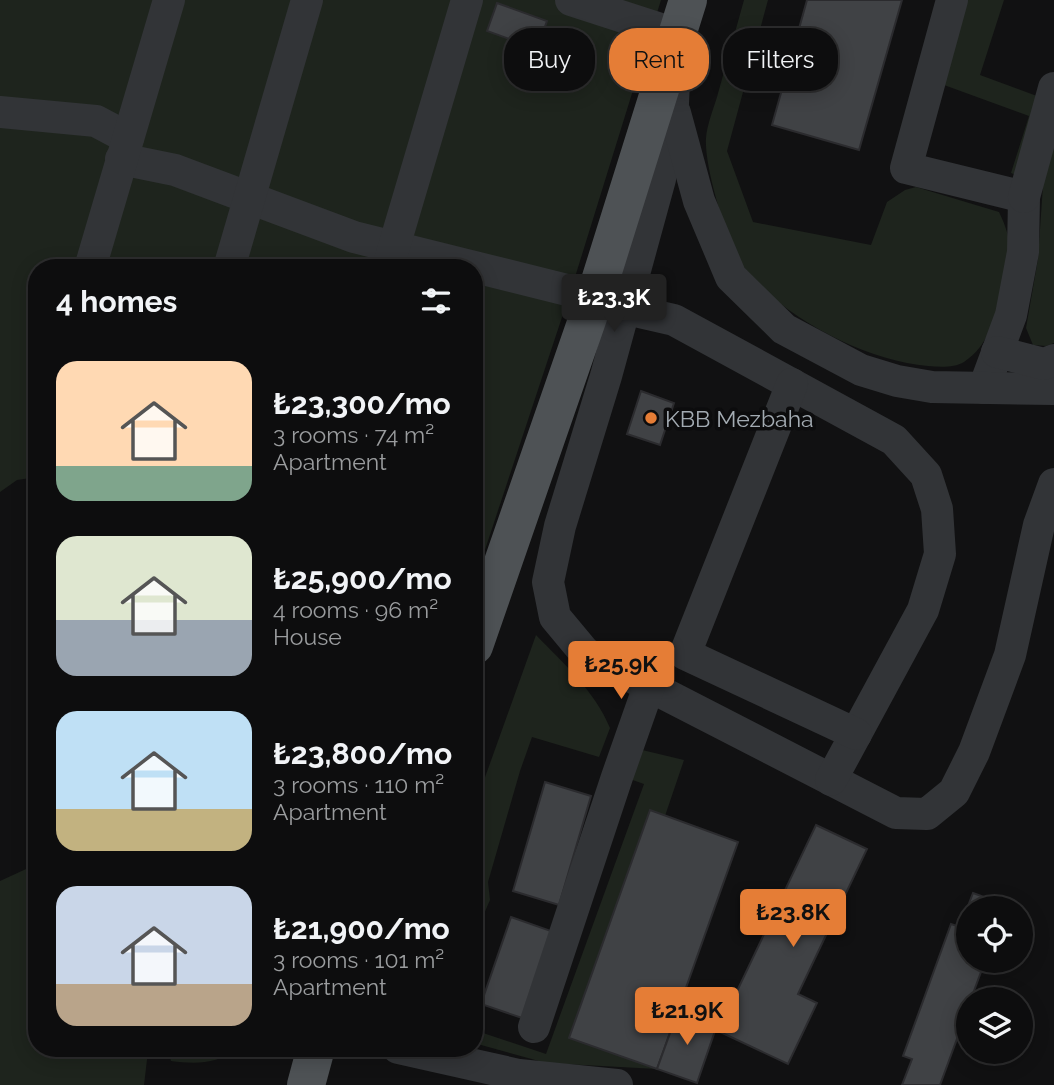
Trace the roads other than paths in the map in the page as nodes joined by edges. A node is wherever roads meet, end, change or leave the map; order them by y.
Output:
1 (169, 0) edge
2 (307, 0) edge
3 (467, 0) edge
4 (571, 0) edge
5 (952, 0) edge
6 (670, 15) edge
7 (1054, 88) edge
8 (673, 103) junction
9 (0, 112) edge
10 (125, 148) junction
11 (249, 196) junction
12 (1024, 197) junction
13 (391, 258) edge
14 (93, 259) edge
15 (232, 259) edge
16 (483, 276) edge
17 (597, 299) junction
18 (997, 352) junction
19 (1054, 360) edge
20 (792, 384) junction
21 (984, 388) junction
22 (1054, 389) edge
23 (1054, 484) edge
24 (483, 573) edge
25 (1042, 573) edge
26 (649, 686) junction
27 (856, 734) junction
28 (831, 780) junction
29 (534, 1027) dead end
30 (314, 1057) edge
31 (336, 1057) edge
32 (438, 1057) edge
33 (306, 1085) edge
34 (328, 1085) edge
35 (617, 1085) edge

1 - 10 street
2 - 11 street
3 - 13 street
4 - 6 street
5 - 12 street
6 - 8 street
6 - 17 main road
7 - 12 street
8 - 17 street
8 - 21 street
9 - 10 street
10 - 11 street
10 - 14 street
11 - 13 street
11 - 15 street
12 - 18 street
16 - 17 street
17 - 20 street
17 - 24 main road
17 - 26 street
18 - 19 street
18 - 21 street
20 - 27 street
20 - 27 street
21 - 22 street
23 - 25 street
25 - 28 street
26 - 28 street
26 - 29 street
27 - 28 street
30 - 33 main road
31 - 34 main road
32 - 35 street

